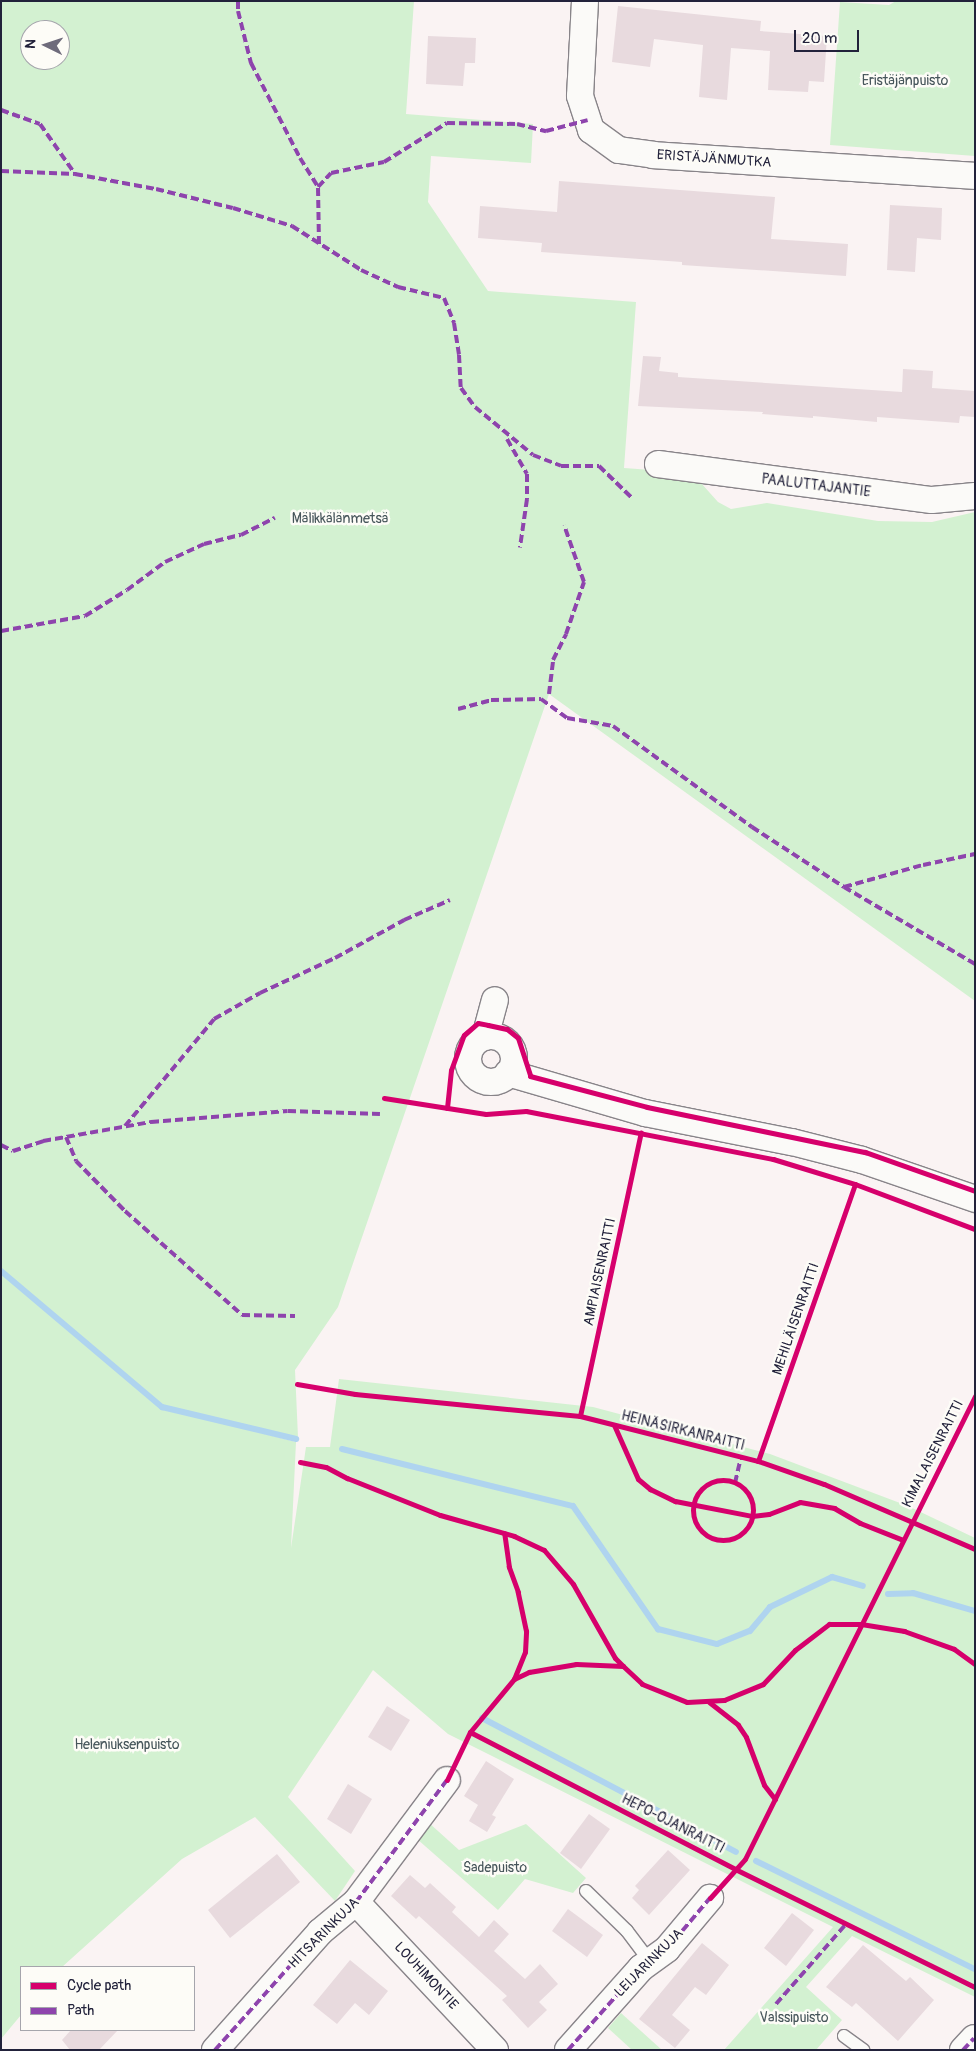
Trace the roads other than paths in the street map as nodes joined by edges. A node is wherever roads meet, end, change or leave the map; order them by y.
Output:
1 (585, 1) edge
2 (975, 176) edge
3 (658, 464) dead end
4 (975, 496) edge
5 (495, 1000) dead end
6 (485, 1037) junction
7 (508, 1073) junction
8 (975, 1199) edge
9 (447, 1780) dead end
10 (586, 1891) dead end
11 (710, 1898) dead end
12 (356, 1902) junction
13 (650, 1961) junction
14 (844, 2036) dead end
15 (974, 2038) edge
16 (215, 2050) edge
17 (496, 2050) edge
18 (568, 2050) edge
19 (863, 2050) edge
20 (963, 2050) edge

1 - 2 street, ERISTÄJÄNMUTKA
3 - 4 street, PAALUTTAJANTIE
5 - 6 street
6 - 7 street
6 - 7 street
7 - 8 street
9 - 12 street, HITSARINKUJA
10 - 13 lane
11 - 13 street, LEIJARINKUJA
12 - 16 street, HITSARINKUJA
12 - 17 street, LOUHIMONTIE
13 - 18 street, LEIJARINKUJA
14 - 19 lane
15 - 20 street

